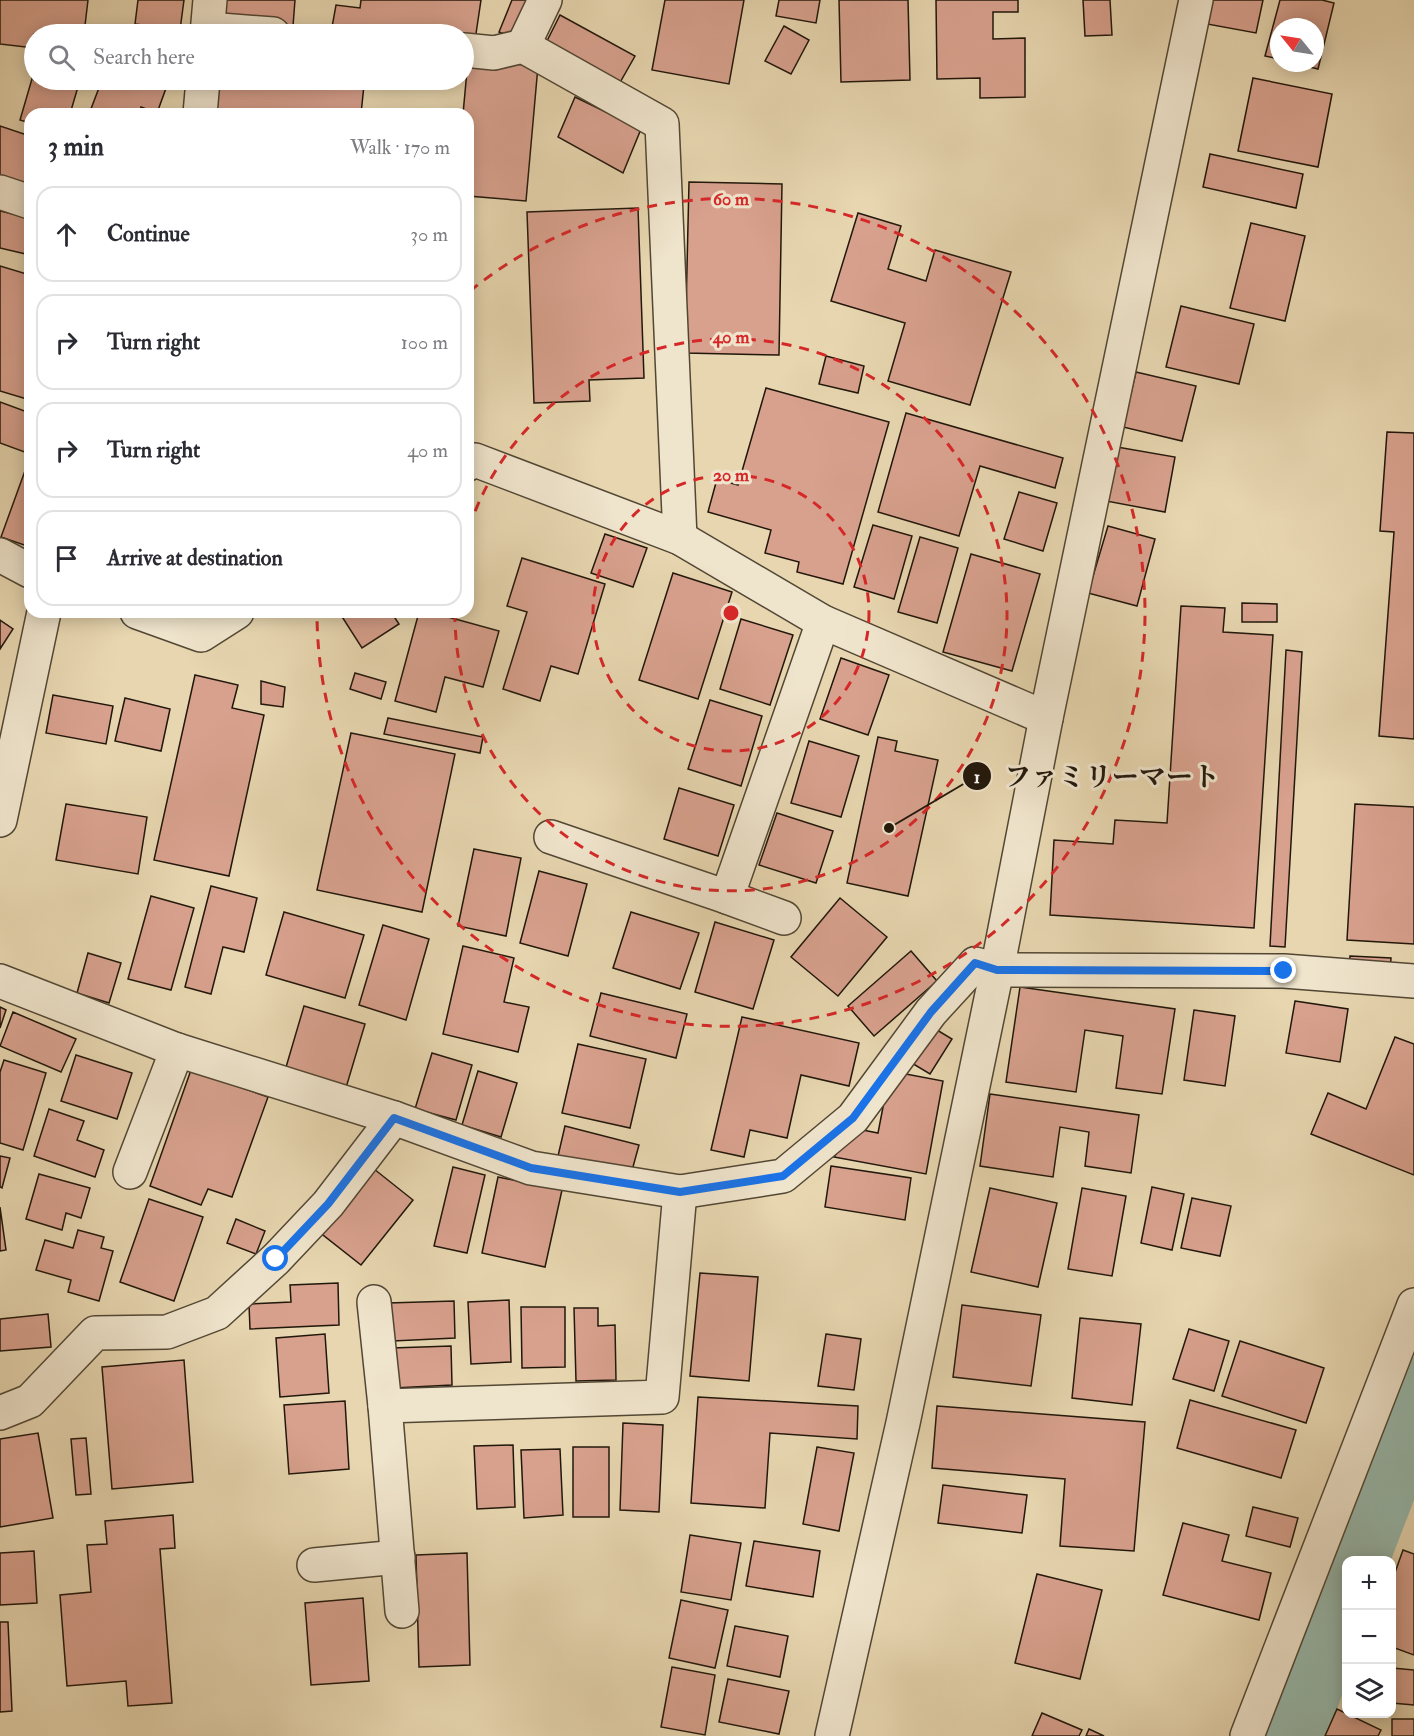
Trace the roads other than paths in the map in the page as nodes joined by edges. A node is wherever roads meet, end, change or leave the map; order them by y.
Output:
1 (545, 0) edge
2 (1196, 0) edge
3 (208, 21) edge
4 (223, 24) edge
5 (523, 46) junction
6 (474, 51) edge
7 (202, 90) edge
8 (201, 108) edge
9 (0, 192) edge
10 (24, 200) edge
11 (474, 461) edge
12 (680, 538) junction
13 (0, 555) edge
14 (24, 568) edge
15 (41, 618) edge
16 (153, 618) edge
17 (228, 618) edge
18 (823, 622) junction
19 (15, 680) edge
20 (1046, 718) junction
21 (0, 820) edge
22 (551, 837) dead end
23 (727, 897) junction
24 (784, 918) dead end
25 (997, 970) junction
26 (0, 981) edge
27 (1414, 981) edge
28 (177, 1050) junction
29 (394, 1118) junction
30 (130, 1172) dead end
31 (680, 1192) junction
32 (374, 1302) dead end
33 (1414, 1305) edge
34 (385, 1406) junction
35 (0, 1413) edge
36 (398, 1557) junction
37 (315, 1565) dead end
38 (402, 1611) dead end
39 (832, 1736) edge
40 (1247, 1736) edge

1 - 5 street
2 - 20 street
3 - 4 street
5 - 6 street
5 - 12 street
7 - 8 street
9 - 10 street
11 - 12 street
12 - 18 street
13 - 14 street
15 - 19 street
16 - 17 street
18 - 20 street
18 - 23 street
19 - 21 street
20 - 25 street
22 - 23 street
23 - 24 street
25 - 27 street
25 - 31 street
25 - 39 street
26 - 28 street
28 - 29 street
28 - 30 street
29 - 31 street
29 - 35 street
31 - 34 street
32 - 34 street
33 - 40 street
34 - 36 street
36 - 37 street
36 - 38 street

